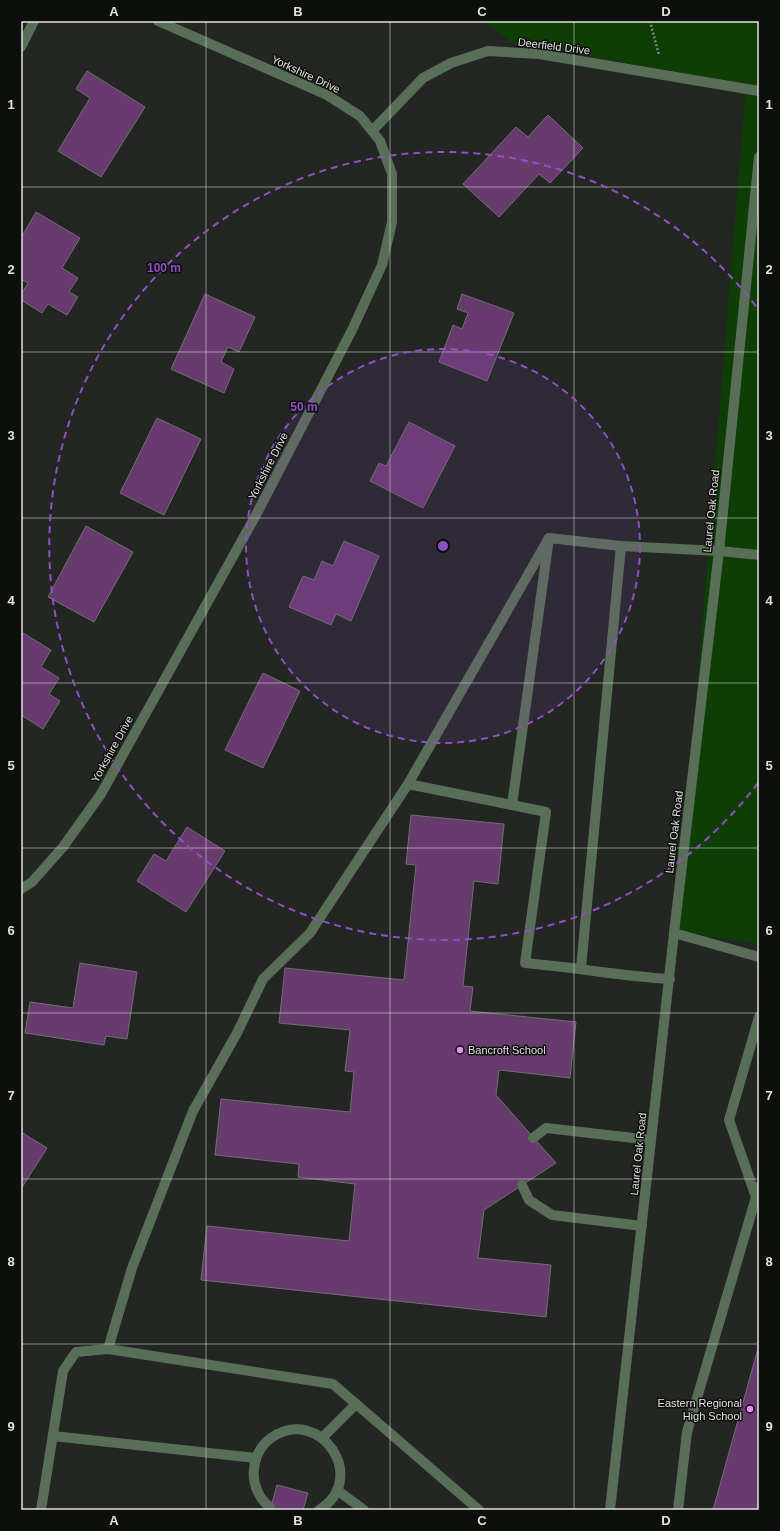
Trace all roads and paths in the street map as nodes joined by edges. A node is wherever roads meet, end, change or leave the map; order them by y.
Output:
1 (34, 21) edge
2 (158, 21) edge
3 (650, 21) edge
4 (21, 47) edge
5 (664, 75) junction
6 (759, 91) edge
7 (372, 131) junction
8 (759, 157) edge
9 (550, 538) junction
10 (621, 546) junction
11 (719, 551) junction
12 (759, 555) edge
13 (408, 784) junction
14 (512, 805) junction
15 (21, 889) edge
16 (674, 933) junction
17 (759, 958) edge
18 (581, 968) junction
19 (670, 979) junction
20 (759, 1016) edge
21 (533, 1138) dead end
22 (651, 1140) junction
23 (522, 1185) dead end
24 (759, 1187) edge
25 (756, 1197) junction
26 (642, 1226) junction
27 (108, 1349) junction
28 (356, 1404) junction
29 (52, 1436) junction
30 (322, 1438) junction
31 (256, 1458) junction
32 (337, 1490) junction
33 (270, 1507) dead end
34 (41, 1510) edge
35 (319, 1510) edge
36 (364, 1510) edge
37 (479, 1510) edge
38 (610, 1510) edge
39 (678, 1510) edge

1 - 4 street
2 - 7 street, Yorkshire Drive
3 - 5 path
5 - 6 street, Deerfield Drive
5 - 7 street, Deerfield Drive
7 - 15 street, Yorkshire Drive
8 - 11 street, Laurel Oak Road
9 - 10 street
9 - 13 street
9 - 14 street
10 - 11 street
10 - 18 street
11 - 12 street
11 - 16 street, Laurel Oak Road
13 - 14 street
13 - 27 street
14 - 18 street
16 - 17 street
16 - 19 street, Laurel Oak Road
18 - 19 street
19 - 22 street, Laurel Oak Road
20 - 25 street
21 - 22 street
22 - 26 street, Laurel Oak Road
23 - 26 street
24 - 25 street
25 - 39 street
26 - 38 street, Laurel Oak Road
27 - 28 street
27 - 29 street
28 - 30 street
28 - 37 street
29 - 31 street
29 - 34 street
30 - 31 street
30 - 32 street
31 - 33 street
32 - 35 street
32 - 36 street

